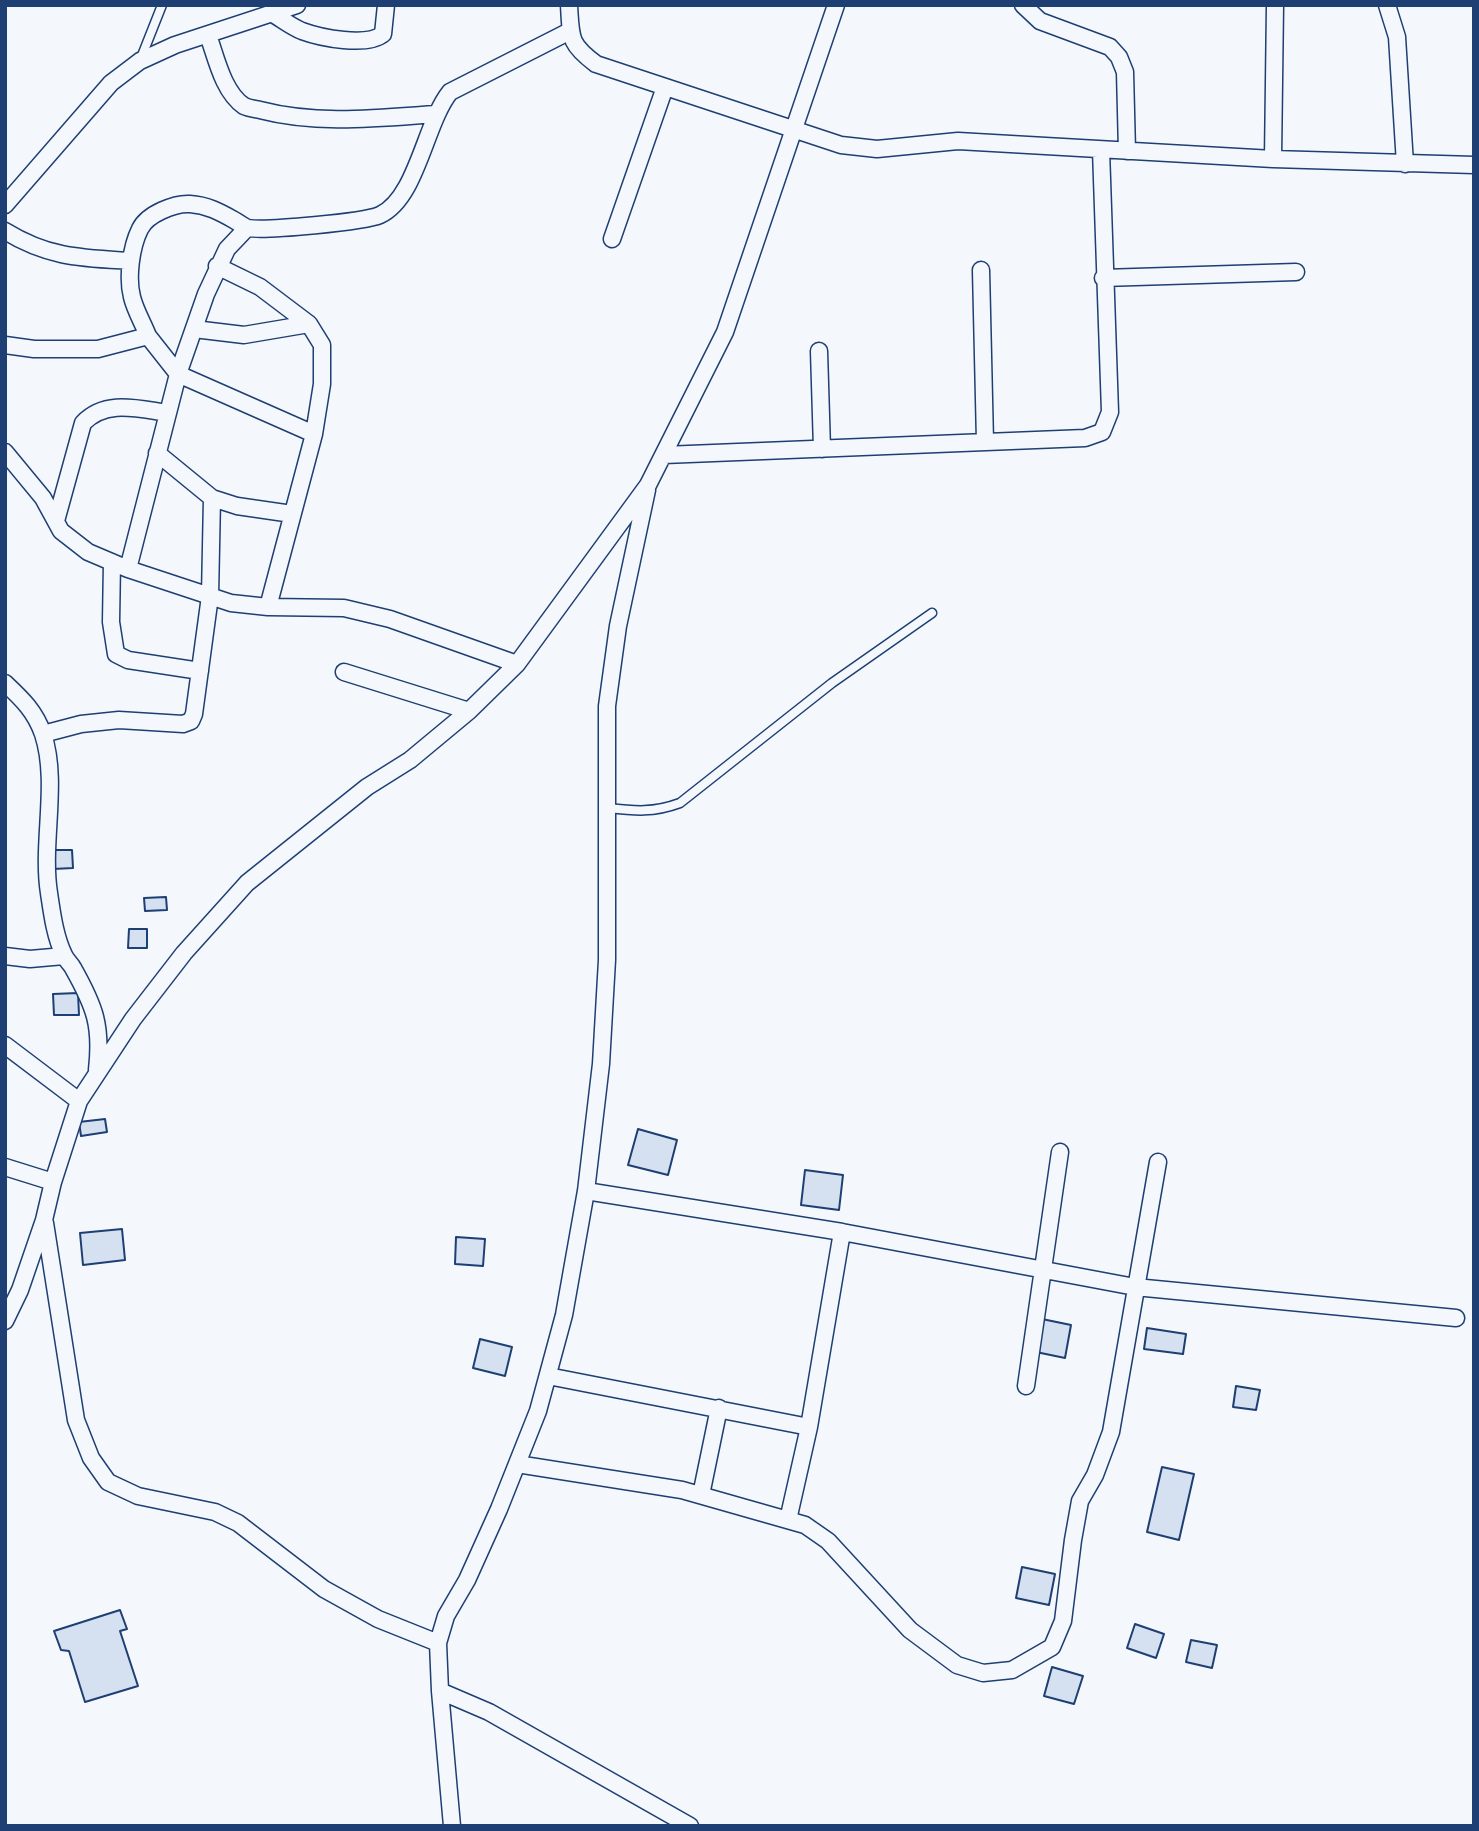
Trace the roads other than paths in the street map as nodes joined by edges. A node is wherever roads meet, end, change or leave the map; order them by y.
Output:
1 (162, 5) edge
2 (297, 5) edge
3 (386, 5) edge
4 (569, 5) edge
5 (836, 5) edge
6 (1023, 5) edge
7 (1275, 5) edge
8 (1387, 5) edge
9 (274, 14) junction
10 (570, 31) junction
11 (208, 35) junction
12 (140, 61) junction
13 (666, 87) junction
14 (436, 114) junction
15 (794, 128) junction
16 (1101, 150) junction
17 (1127, 151) junction
18 (1273, 159) junction
19 (1405, 163) junction
20 (1474, 165) edge
21 (5, 205) edge
22 (247, 228) junction
23 (5, 231) edge
24 (612, 239) dead end
25 (131, 261) junction
26 (217, 266) junction
27 (981, 270) dead end
28 (1296, 272) dead end
29 (1103, 278) junction
30 (309, 324) junction
31 (194, 329) junction
32 (148, 336) junction
33 (5, 345) edge
34 (819, 351) dead end
35 (178, 374) junction
36 (168, 413) junction
37 (314, 434) junction
38 (985, 442) junction
39 (822, 449) junction
40 (5, 452) edge
41 (157, 453) junction
42 (664, 455) junction
43 (648, 485) junction
44 (212, 498) junction
45 (292, 514) junction
46 (56, 521) junction
47 (112, 562) junction
48 (128, 569) junction
49 (210, 596) junction
50 (268, 607) junction
51 (932, 613) dead end
52 (517, 664) junction
53 (200, 671) junction
54 (344, 672) dead end
55 (5, 683) edge
56 (469, 711) junction
57 (43, 734) junction
58 (607, 807) junction
59 (5, 956) edge
60 (64, 956) junction
61 (5, 1045) edge
62 (96, 1072) junction
63 (79, 1101) junction
64 (1060, 1152) dead end
65 (1158, 1162) dead end
66 (5, 1167) edge
67 (53, 1182) junction
68 (586, 1191) junction
69 (44, 1220) junction
70 (842, 1232) junction
71 (1044, 1269) junction
72 (1135, 1287) junction
73 (1456, 1318) dead end
74 (5, 1321) edge
75 (548, 1376) junction
76 (1026, 1386) dead end
77 (719, 1408) junction
78 (809, 1427) junction
79 (517, 1464) junction
80 (701, 1495) junction
81 (788, 1520) junction
82 (438, 1643) junction
83 (440, 1691) junction
84 (452, 1826) edge
85 (690, 1826) edge

1 - 12 lane
2 - 9 street
3 - 9 street
4 - 10 street
5 - 15 street
6 - 17 street
7 - 18 street
8 - 19 street
9 - 11 street
10 - 13 street
10 - 14 street
11 - 12 street
11 - 14 street
12 - 21 street
13 - 15 street
13 - 24 street
14 - 22 street
15 - 16 street
15 - 42 street
16 - 17 street
16 - 29 street
17 - 18 street
18 - 19 street
19 - 20 street
22 - 25 street
22 - 26 street
23 - 25 street
25 - 32 street
26 - 30 street
26 - 31 street
27 - 38 street
28 - 29 street
29 - 38 street
30 - 31 street
30 - 37 street
31 - 35 street
32 - 33 street
32 - 35 street
34 - 39 street
35 - 36 street
35 - 37 street
36 - 41 street
36 - 46 street
37 - 45 street
38 - 39 street
39 - 42 street
40 - 46 street
41 - 44 street
41 - 48 street
42 - 43 street
43 - 52 street
43 - 58 street
44 - 45 street
44 - 49 street
45 - 50 street
46 - 47 street
47 - 48 street
47 - 53 street
48 - 49 street
49 - 50 street
49 - 53 street
50 - 52 street
51 - 58 lane
52 - 56 street
53 - 57 street
54 - 56 street
55 - 57 street
56 - 62 street
57 - 60 street
58 - 68 street
59 - 60 street
60 - 62 street
61 - 63 street
62 - 63 street
63 - 67 street
64 - 71 street
65 - 72 street
66 - 67 street
67 - 69 street
68 - 70 street
68 - 75 street
69 - 74 street
69 - 82 street
70 - 71 street
70 - 78 street
71 - 72 street
71 - 76 street
72 - 73 street
72 - 81 street
75 - 77 street
75 - 79 street
77 - 78 street
77 - 80 street
78 - 81 street
79 - 80 street
79 - 82 street
80 - 81 street
82 - 83 street
83 - 84 street
83 - 85 street

